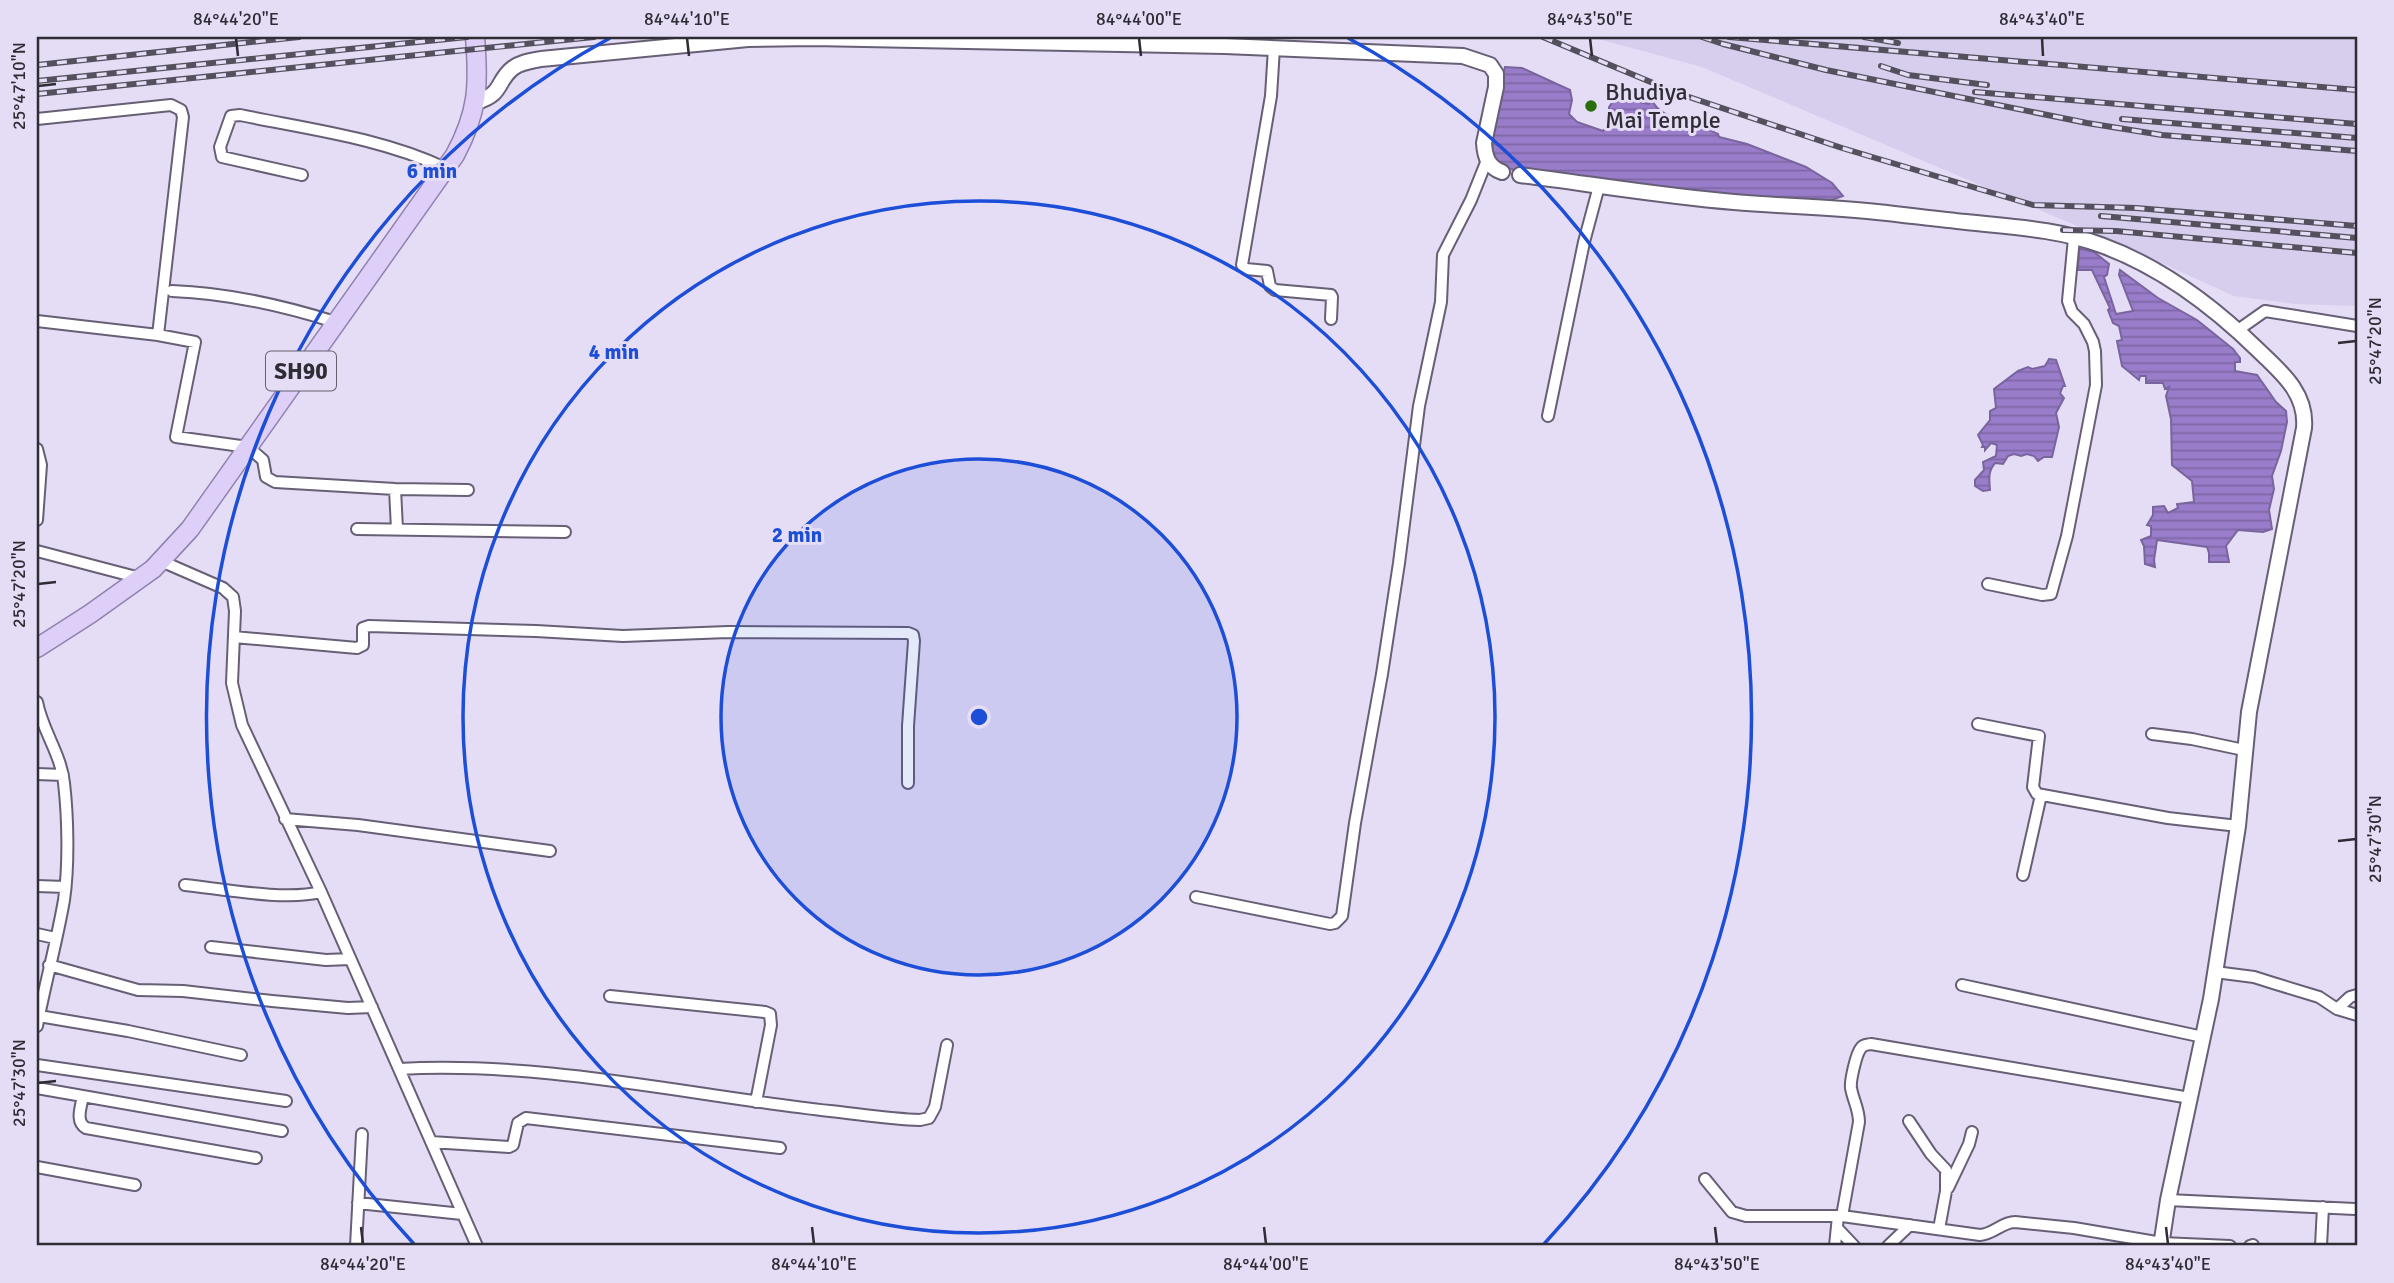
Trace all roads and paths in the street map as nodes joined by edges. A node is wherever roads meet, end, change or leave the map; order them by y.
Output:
1 (475, 37) edge
2 (1274, 48) junction
3 (476, 102) junction
4 (37, 119) edge
5 (1487, 160) junction
6 (445, 168) junction
7 (1502, 172) joint
8 (1520, 174) joint
9 (302, 175) dead end
10 (1599, 186) junction
11 (2074, 238) junction
12 (172, 291) dead end
13 (1331, 319) dead end
14 (37, 321) edge
15 (335, 322) junction
16 (2357, 326) edge
17 (2238, 330) junction
18 (158, 335) junction
19 (1548, 416) dead end
20 (248, 447) junction
21 (37, 449) edge
22 (395, 489) junction
23 (468, 490) dead end
24 (37, 520) edge
25 (357, 529) dead end
26 (397, 529) junction
27 (565, 532) dead end
28 (37, 551) edge
29 (161, 561) junction
30 (140, 578) junction
31 (1988, 584) dead end
32 (234, 637) junction
33 (37, 648) edge
34 (37, 702) edge
35 (1978, 724) dead end
36 (2152, 734) dead end
37 (2244, 750) junction
38 (37, 774) edge
39 (63, 775) junction
40 (908, 783) dead end
41 (2041, 795) junction
42 (285, 819) junction
43 (2238, 826) junction
44 (550, 851) dead end
45 (2023, 874) dead end
46 (185, 885) dead end
47 (37, 886) edge
48 (65, 887) junction
49 (321, 892) junction
50 (1196, 897) dead end
51 (37, 934) edge
52 (55, 938) junction
53 (211, 947) dead end
54 (350, 959) junction
55 (49, 965) junction
56 (2215, 972) junction
57 (1962, 985) dead end
58 (2357, 995) edge
59 (610, 996) dead end
60 (372, 1007) junction
61 (2337, 1009) junction
62 (2357, 1016) edge
63 (38, 1021) edge
64 (2203, 1037) junction
65 (947, 1045) dead end
66 (241, 1055) dead end
67 (37, 1065) edge
68 (399, 1069) junction
69 (37, 1088) edge
70 (83, 1096) junction
71 (2190, 1098) junction
72 (286, 1101) dead end
73 (756, 1102) junction
74 (1909, 1121) dead end
75 (282, 1131) dead end
76 (1972, 1132) dead end
77 (362, 1134) dead end
78 (431, 1142) junction
79 (780, 1148) dead end
80 (256, 1158) dead end
81 (37, 1167) edge
82 (1705, 1179) dead end
83 (135, 1185) dead end
84 (1947, 1191) junction
85 (2168, 1200) junction
86 (358, 1203) junction
87 (2323, 1207) junction
88 (2355, 1209) dead end
89 (463, 1214) junction
90 (1839, 1220) junction
91 (1909, 1225) junction
92 (1938, 1230) junction
93 (1991, 1233) junction
94 (2155, 1244) edge
95 (356, 1246) edge
96 (477, 1246) edge
97 (1835, 1246) edge
98 (1854, 1246) edge
99 (1888, 1246) edge
100 (1989, 1246) edge
101 (2230, 1246) edge
102 (2321, 1246) edge

1 - 3 main road, SH90
2 - 3 street
2 - 5 street
2 - 13 street
3 - 6 main road, SH90
4 - 18 street
5 - 7 street
5 - 50 street
6 - 9 street
6 - 15 main road, SH90
7 - 8 street
8 - 10 street
10 - 11 street
10 - 19 street
11 - 17 street
11 - 31 street
12 - 15 street
14 - 18 street
15 - 20 main road, SH90
16 - 17 street
17 - 37 street
18 - 20 street
20 - 22 street
20 - 29 main road, SH90
21 - 24 street
22 - 23 street
22 - 26 street
25 - 26 street
26 - 27 street
28 - 30 street
29 - 30 main road, SH90
29 - 32 street
30 - 33 main road, SH90
32 - 40 street
32 - 42 street
34 - 39 street
35 - 41 street
36 - 37 street
37 - 43 street
38 - 39 street
39 - 48 street
41 - 43 street
41 - 45 street
42 - 44 street
42 - 49 street
43 - 56 street
46 - 49 street
47 - 48 street
48 - 52 street
49 - 54 street
51 - 52 street
52 - 55 street
53 - 54 street
54 - 60 street
55 - 60 street
55 - 63 street
56 - 61 street
56 - 64 street
57 - 64 street
58 - 61 street
59 - 73 street
60 - 68 street
61 - 62 street
63 - 66 street
64 - 71 street
65 - 73 street
67 - 72 street
68 - 73 street
68 - 78 street
69 - 70 street
70 - 75 street
70 - 80 street
71 - 85 street
71 - 90 street
74 - 84 street
76 - 84 street
77 - 86 street
78 - 79 street
78 - 89 street
81 - 83 street
82 - 90 street
84 - 92 street
85 - 87 street
85 - 94 street
86 - 89 street
86 - 95 street
87 - 88 street
87 - 102 street
89 - 96 street
90 - 91 street
90 - 97 street
90 - 98 street
91 - 92 street
91 - 99 street
92 - 93 street
93 - 94 street
93 - 100 street
94 - 101 street

